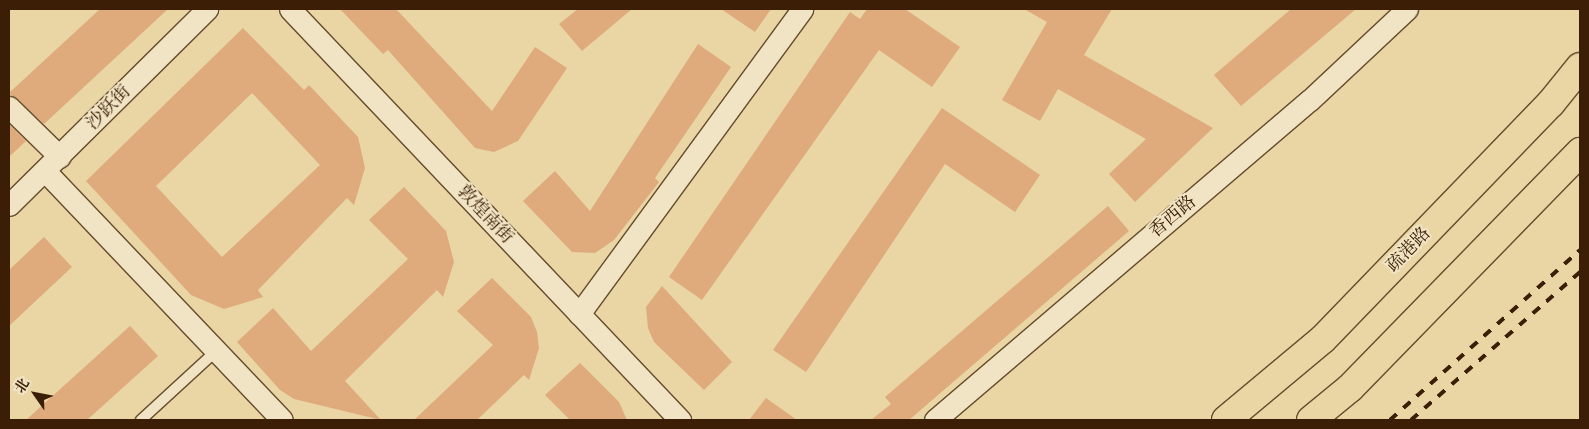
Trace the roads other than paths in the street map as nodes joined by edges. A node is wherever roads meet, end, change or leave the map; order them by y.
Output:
1 (207, 9) edge
2 (290, 9) edge
3 (802, 9) edge
4 (1406, 9) edge
5 (1580, 67) edge
6 (9, 107) edge
7 (1580, 152) edge
8 (53, 164) junction
9 (9, 205) edge
10 (579, 314) junction
11 (216, 351) junction
12 (142, 420) edge
13 (282, 420) edge
14 (680, 420) edge
15 (934, 420) edge
16 (1226, 420) edge
17 (1311, 420) edge

1 - 8 street, 沙跃街
2 - 10 street, 敦煌南街
3 - 10 street
4 - 15 street, 香西路
5 - 16 highway, 疏港路
6 - 8 street
7 - 17 highway
8 - 9 street, 沙跃街
8 - 11 street
10 - 14 street, 敦煌南街
11 - 12 lane
11 - 13 street

